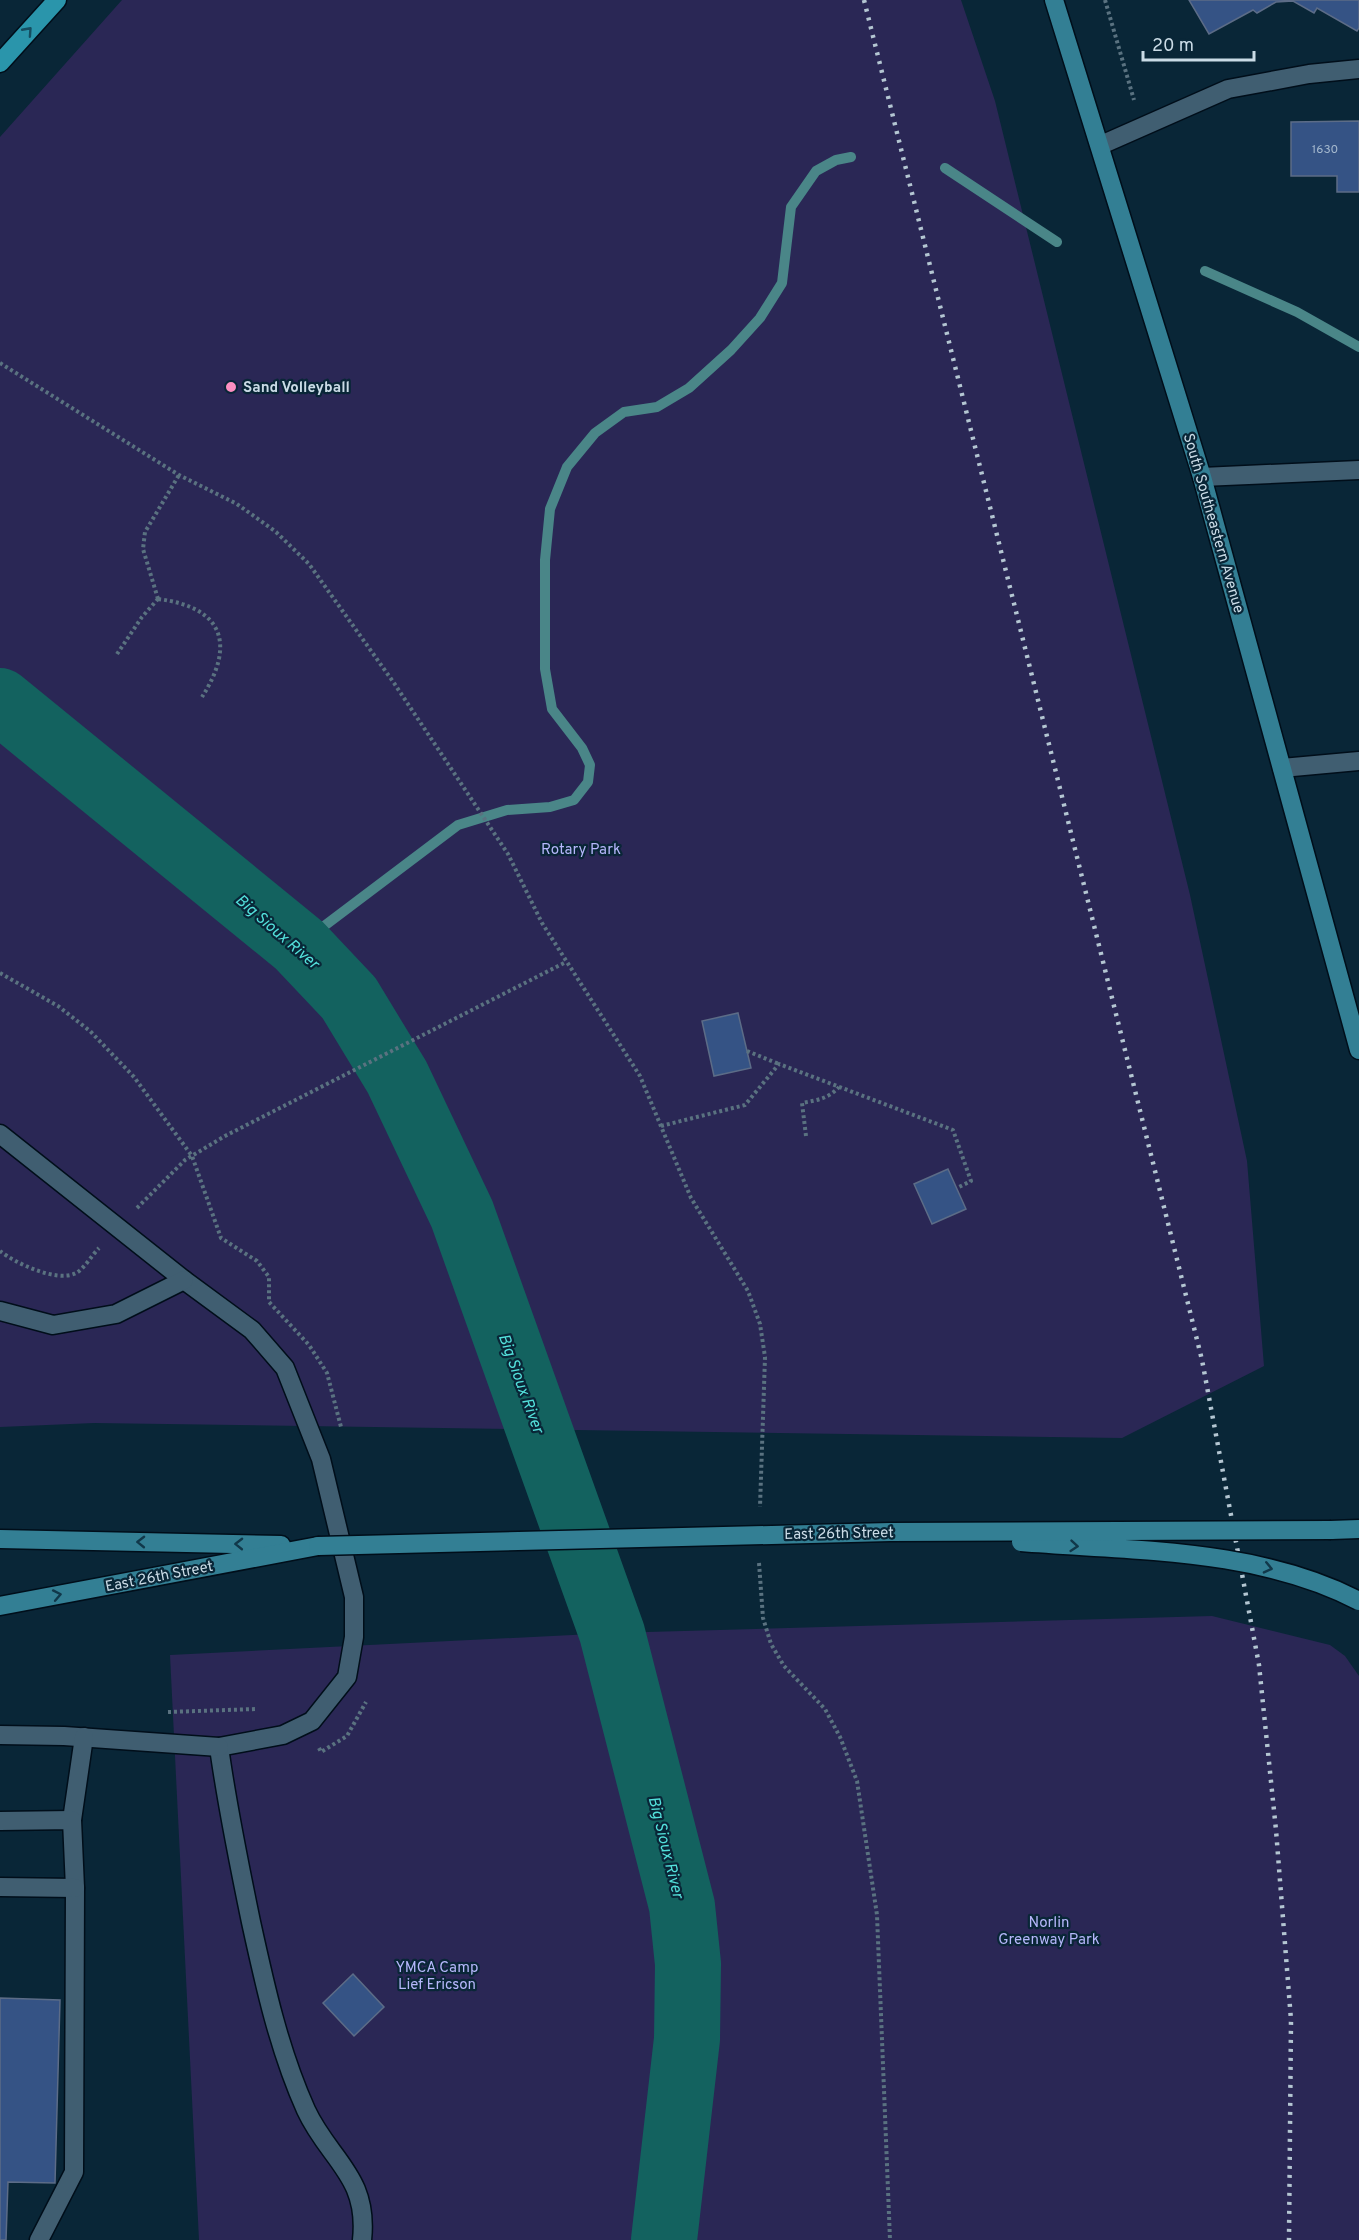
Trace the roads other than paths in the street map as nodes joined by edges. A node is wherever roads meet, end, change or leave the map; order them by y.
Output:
1 (57, 0) edge
2 (1054, 0) edge
3 (0, 63) edge
4 (1359, 69) edge
5 (1101, 145) junction
6 (1359, 470) edge
7 (1202, 477) junction
8 (1359, 761) edge
9 (1282, 768) junction
10 (1359, 1050) edge
11 (0, 1134) edge
12 (184, 1280) junction
13 (0, 1311) edge
14 (1359, 1529) edge
15 (890, 1532) junction
16 (0, 1539) edge
17 (318, 1546) junction
18 (1359, 1601) edge
19 (0, 1606) edge
20 (0, 1735) edge
21 (84, 1737) junction
22 (219, 1747) junction
23 (72, 1820) junction
24 (0, 1821) edge
25 (0, 1887) edge
26 (75, 1888) junction
27 (39, 2240) edge
28 (362, 2240) edge

3 -> 1 highway
2 - 5 main road, South Southeastern Avenue
4 - 5 street
5 - 7 main road, South Southeastern Avenue
6 - 7 street
7 - 9 main road, South Southeastern Avenue
8 - 9 street
9 - 10 main road, South Southeastern Avenue
11 - 12 street
12 - 13 street
12 - 22 street
14 - 15 main road, East 26th Street, bridge
15 - 17 main road, East 26th Street, bridge
15 -> 18 main road, bridge
17 -> 16 main road, East 26th Street
19 -> 17 main road, East 26th Street
20 - 21 street
21 - 22 street
21 - 23 street
22 - 28 street
23 - 24 street
23 - 26 street
25 - 26 street
26 - 27 street

